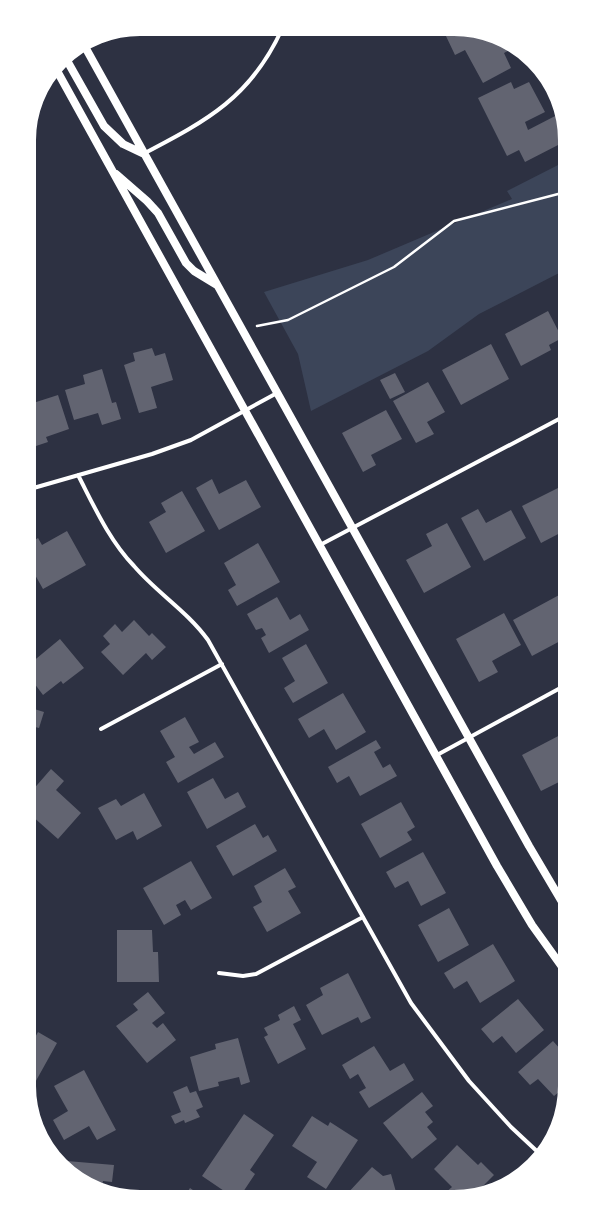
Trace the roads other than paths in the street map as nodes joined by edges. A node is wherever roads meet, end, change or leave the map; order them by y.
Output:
1 (279, 35) edge
2 (86, 49) edge
3 (69, 63) edge
4 (58, 74) edge
5 (144, 154) junction
6 (112, 171) junction
7 (218, 286) junction
8 (277, 393) junction
9 (245, 410) junction
10 (559, 419) dead end
11 (78, 475) junction
12 (35, 488) edge
13 (352, 528) junction
14 (320, 545) junction
15 (222, 664) junction
16 (559, 689) edge
17 (101, 729) dead end
18 (468, 737) junction
19 (437, 755) junction
20 (559, 897) edge
21 (362, 917) junction
22 (559, 962) edge
23 (219, 973) dead end
24 (537, 1151) edge

1 - 5 street
2 - 5 main road
3 - 5 main road
4 - 6 main road
5 - 7 main road
6 - 7 main road
6 - 9 main road
7 - 8 main road
8 - 9 street
8 - 13 main road
9 - 11 street
9 - 14 main road
10 - 13 street
11 - 12 street
11 - 15 street
13 - 14 street
13 - 18 main road
14 - 19 main road
15 - 17 street
15 - 21 street
16 - 18 street
18 - 19 street
18 - 20 main road
19 - 22 main road
21 - 23 street
21 - 24 street

